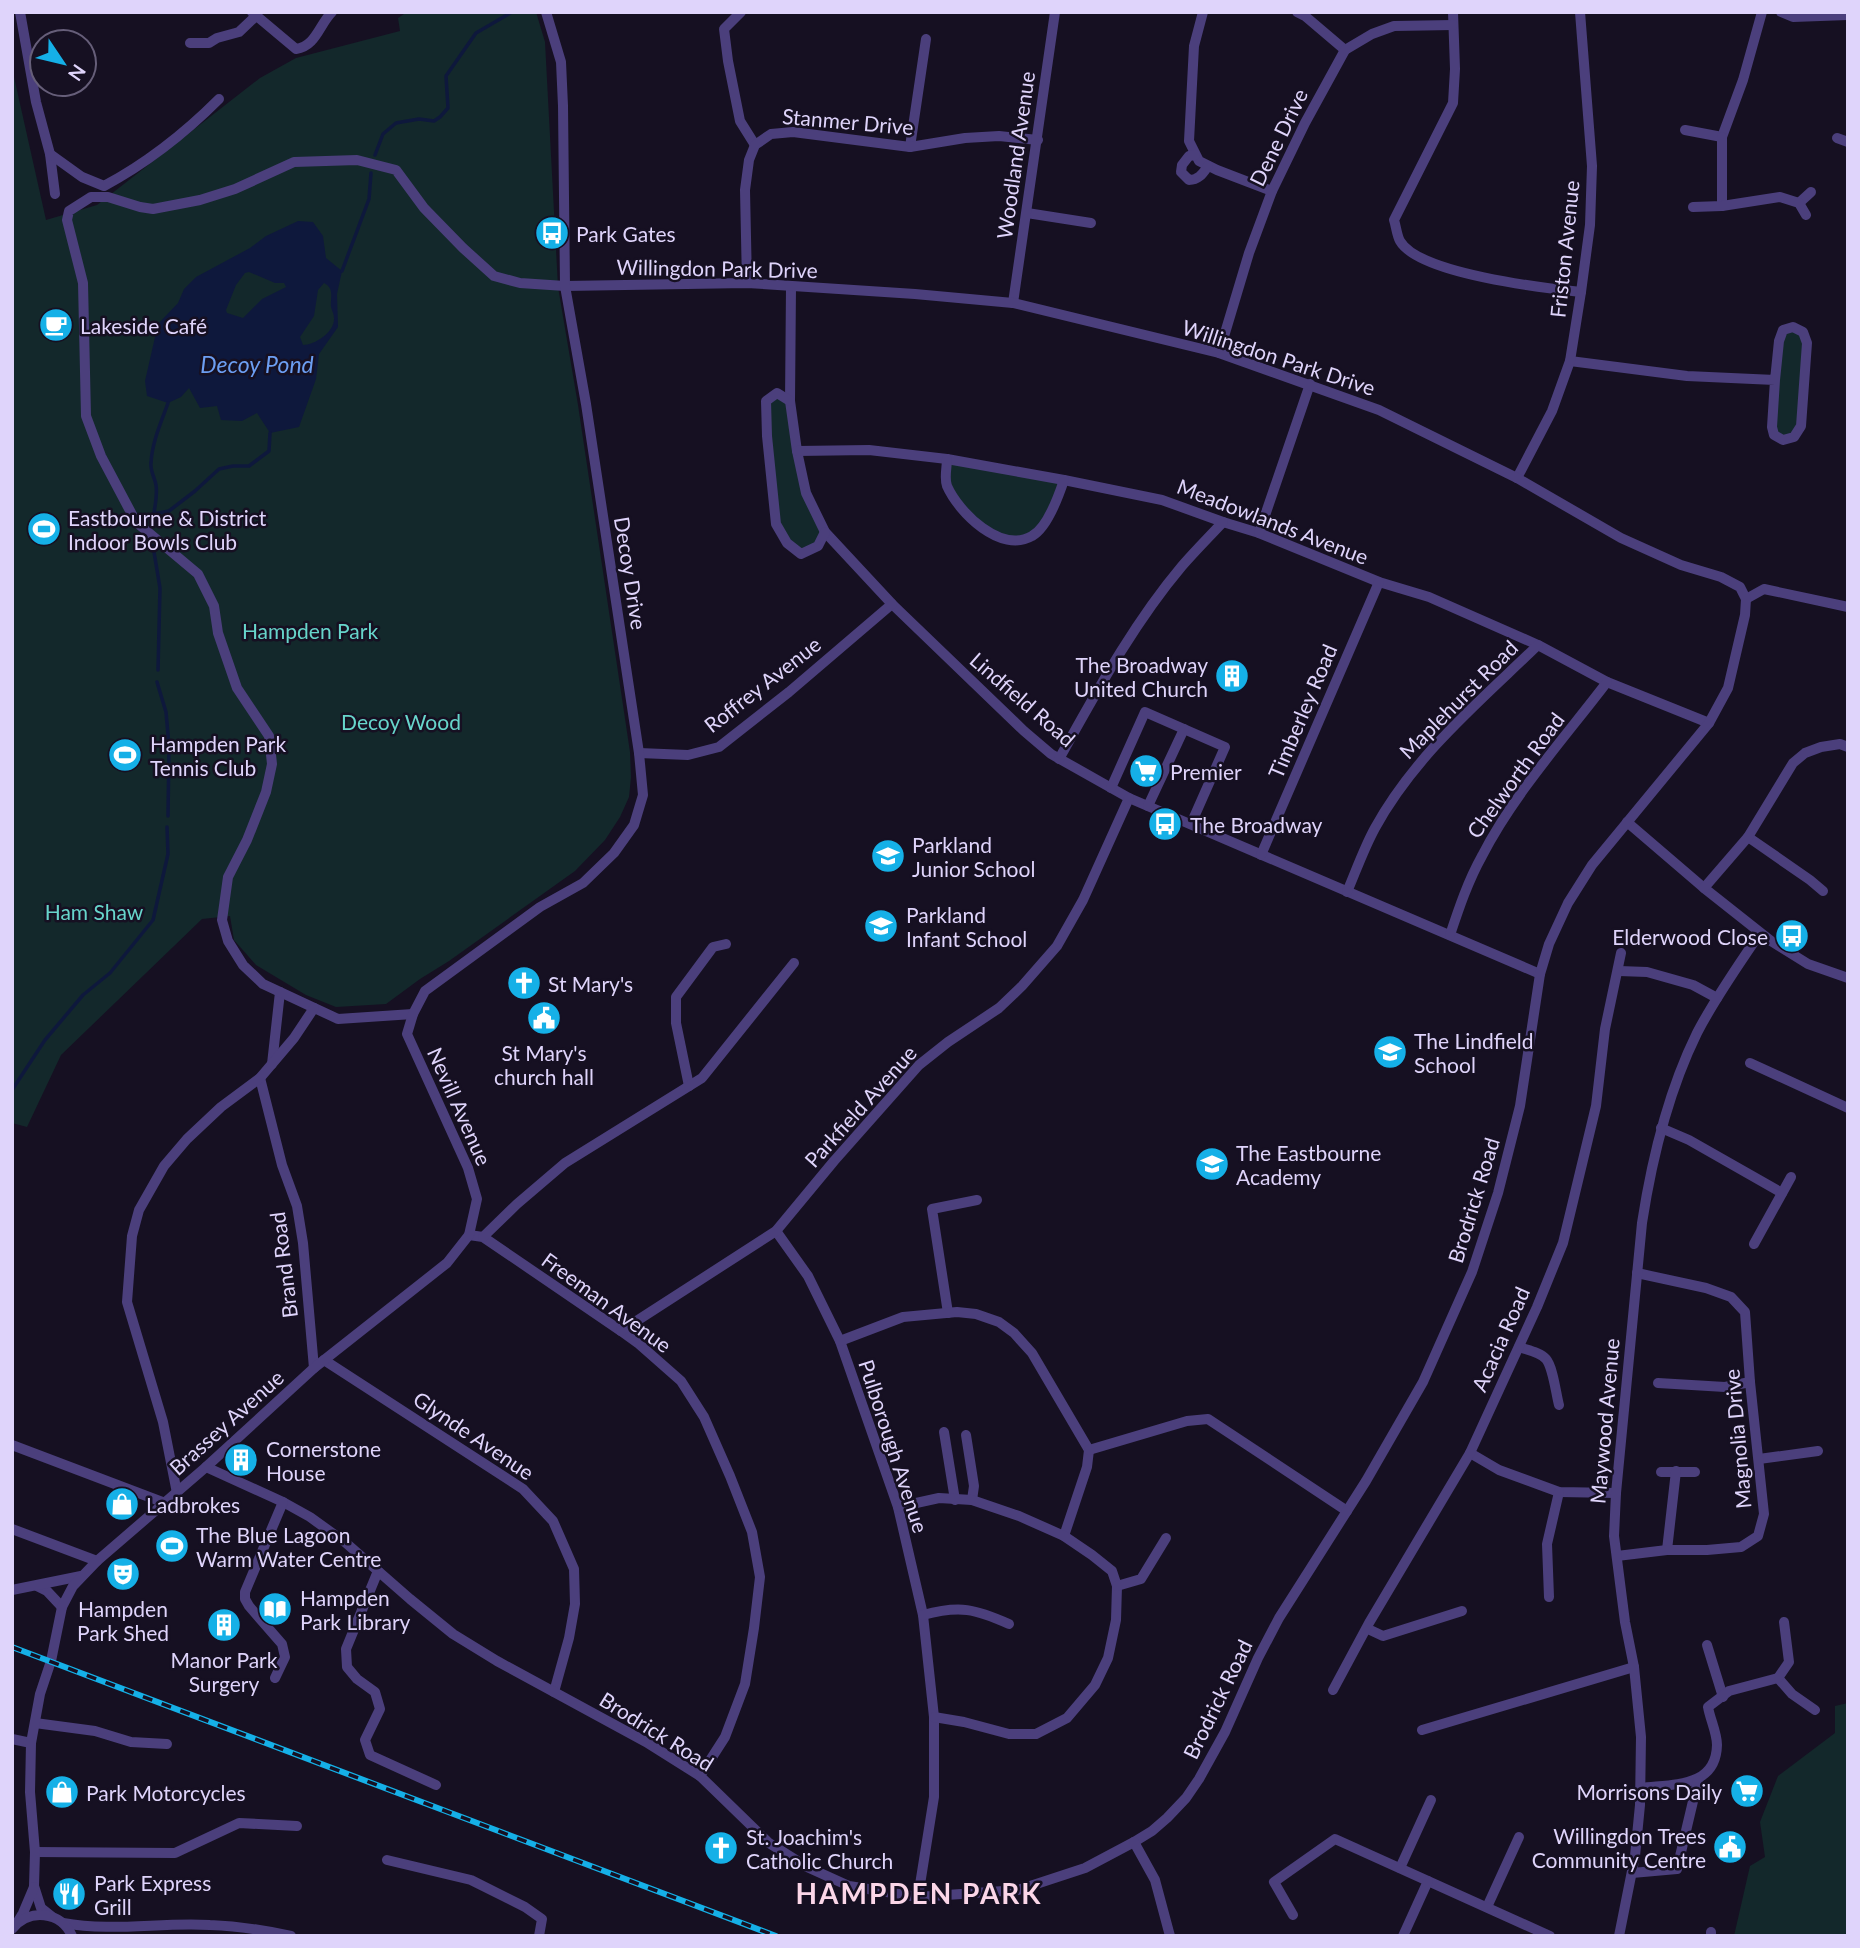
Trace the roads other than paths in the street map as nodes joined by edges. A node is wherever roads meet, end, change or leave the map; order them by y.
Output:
1 (20, 12) edge
2 (332, 12) edge
3 (546, 12) edge
4 (741, 12) edge
5 (1055, 12) edge
6 (1203, 12) edge
7 (1297, 12) edge
8 (1453, 12) edge
9 (1580, 12) edge
10 (1762, 12) edge
11 (1781, 12) edge
12 (254, 14) edge
13 (1848, 15) edge
14 (1453, 24) junction
15 (926, 39) dead end
16 (190, 43) dead end
17 (1345, 50) junction
18 (219, 99) dead end
19 (1685, 130) dead end
20 (1721, 137) junction
21 (1038, 140) junction
22 (755, 145) junction
23 (910, 147) junction
24 (50, 154) junction
25 (1195, 155) junction
26 (1208, 166) junction
27 (1272, 191) junction
28 (1811, 192) dead end
29 (55, 194) dead end
30 (1799, 203) junction
31 (1722, 206) junction
32 (1693, 207) dead end
33 (1027, 213) junction
34 (1806, 215) dead end
35 (1091, 223) dead end
36 (747, 283) junction
37 (565, 286) junction
38 (792, 287) junction
39 (1581, 292) junction
40 (1013, 303) junction
41 (1219, 353) junction
42 (1570, 361) junction
43 (1775, 380) junction
44 (1310, 384) junction
45 (790, 401) junction
46 (797, 451) junction
47 (947, 459) junction
48 (1517, 478) junction
49 (1064, 480) junction
50 (1223, 522) junction
51 (825, 532) junction
52 (1259, 533) junction
53 (1379, 582) junction
54 (1746, 599) junction
55 (892, 604) junction
56 (1848, 607) edge
57 (1538, 645) junction
58 (1607, 682) junction
59 (1709, 723) junction
60 (1184, 729) junction
61 (1848, 747) edge
62 (639, 753) junction
63 (1059, 758) junction
64 (1111, 788) junction
65 (1129, 798) junction
66 (1148, 806) junction
67 (1627, 822) junction
68 (1191, 824) junction
69 (1748, 836) junction
70 (1261, 855) junction
71 (1704, 888) junction
72 (1823, 891) dead end
73 (1347, 892) junction
74 (1760, 933) junction
75 (1450, 935) junction
76 (726, 944) dead end
77 (1621, 953) dead end
78 (794, 963) dead end
79 (1619, 971) junction
80 (1539, 974) junction
81 (1848, 978) edge
82 (279, 992) junction
83 (1717, 998) junction
84 (314, 1008) junction
85 (413, 1014) junction
86 (407, 1034) joint
87 (1750, 1063) dead end
88 (272, 1064) junction
89 (260, 1078) junction
90 (689, 1086) junction
91 (1848, 1108) edge
92 (1661, 1128) junction
93 (1791, 1177) dead end
94 (1782, 1193) junction
95 (977, 1200) dead end
96 (776, 1231) junction
97 (469, 1235) junction
98 (483, 1237) junction
99 (1754, 1244) dead end
100 (1637, 1273) junction
101 (948, 1313) junction
102 (621, 1331) junction
103 (840, 1340) junction
104 (1519, 1347) junction
105 (324, 1360) junction
106 (314, 1368) junction
107 (1751, 1382) junction
108 (1658, 1383) dead end
109 (1559, 1405) dead end
110 (944, 1432) dead end
111 (966, 1435) dead end
112 (12, 1445) edge
113 (1089, 1450) junction
114 (1818, 1451) dead end
115 (1470, 1452) junction
116 (1759, 1459) junction
117 (206, 1467) junction
118 (1676, 1471) junction
119 (1661, 1472) dead end
120 (1695, 1472) dead end
121 (177, 1493) junction
122 (1559, 1493) junction
123 (1616, 1493) junction
124 (955, 1500) junction
125 (972, 1500) junction
126 (283, 1502) junction
127 (165, 1503) junction
128 (898, 1507) junction
129 (1347, 1511) junction
130 (12, 1529) edge
131 (1064, 1536) junction
132 (1166, 1538) dead end
133 (1667, 1550) junction
134 (1617, 1556) junction
135 (97, 1561) junction
136 (378, 1571) junction
137 (81, 1576) junction
138 (37, 1586) junction
139 (1117, 1586) junction
140 (12, 1590) edge
141 (1549, 1597) dead end
142 (62, 1606) junction
143 (1462, 1611) dead end
144 (923, 1615) junction
145 (1784, 1622) dead end
146 (1009, 1623) dead end
147 (1368, 1629) junction
148 (1707, 1645) dead end
149 (1634, 1667) junction
150 (275, 1678) dead end
151 (1778, 1678) junction
152 (1333, 1690) dead end
153 (554, 1692) junction
154 (1723, 1697) junction
155 (1815, 1710) dead end
156 (934, 1717) junction
157 (35, 1723) junction
158 (1422, 1730) dead end
159 (12, 1739) edge
160 (31, 1743) junction
161 (167, 1744) dead end
162 (700, 1776) junction
163 (1698, 1780) junction
164 (436, 1785) dead end
165 (1641, 1788) junction
166 (1431, 1800) dead end
167 (297, 1826) dead end
168 (1518, 1838) dead end
169 (1134, 1842) junction
170 (35, 1852) junction
171 (387, 1860) dead end
172 (1400, 1868) junction
173 (1632, 1873) junction
174 (1428, 1881) junction
175 (34, 1886) junction
176 (918, 1897) junction
177 (1487, 1907) junction
178 (1293, 1915) dead end
179 (51, 1916) junction
180 (63, 1923) junction
181 (1523, 1924) junction
182 (14, 1927) edge
183 (117, 1927) junction
184 (72, 1936) edge
185 (102, 1936) edge
186 (291, 1936) edge
187 (539, 1936) edge
188 (1170, 1936) edge
189 (1403, 1936) edge
190 (1518, 1936) edge
191 (1550, 1936) edge
192 (1619, 1936) edge

1 - 24 street
2 - 12 street
3 - 37 street, Decoy Drive
4 - 22 street
5 - 21 street, Woodland Avenue
6 - 25 street
7 - 17 street
8 - 14 street
9 - 39 street, Friston Avenue
10 - 20 street
11 - 13 street
12 - 16 street
14 - 17 street
14 - 39 street
15 - 23 street
17 - 27 street, Dene Drive
18 - 24 street
19 - 20 street
20 - 31 street
21 - 23 street, Stanmer Drive
21 - 33 street, Woodland Avenue
22 - 23 street, Stanmer Drive
22 - 36 street, Stanmer Drive
24 - 29 street
25 - 26 street
25 - 26 street
26 - 27 street
27 - 41 street, Dene Drive
28 - 30 street
30 - 31 street
30 - 34 street
31 - 32 street
33 - 35 street
33 - 40 street, Woodland Avenue
36 - 37 street, Willingdon Park Drive
36 - 38 street, Willingdon Park Drive
37 - 62 street, Decoy Drive
37 - 82 street, Willingdon Park Drive
38 - 40 street, Willingdon Park Drive
38 - 45 street, Lindfield Road
39 - 42 street, Friston Avenue
40 - 41 street, Willingdon Park Drive
41 - 44 street, Willingdon Park Drive
42 - 43 street
42 - 48 street, Friston Avenue
43 - 43 street
44 - 48 street, Willingdon Park Drive
44 - 52 street
45 - 46 street, Lindfield Road
45 - 51 street
46 - 47 street, Meadowlands Avenue
46 - 51 street, Lindfield Road
47 - 49 street, Meadowlands Avenue
47 - 49 street
48 - 54 street, Willingdon Park Drive
49 - 50 street, Meadowlands Avenue
50 - 52 street, Meadowlands Avenue
50 - 63 street
51 - 55 street, Lindfield Road
52 - 53 street, Meadowlands Avenue
53 - 57 street, Meadowlands Avenue
53 - 70 street, Timberley Road
54 - 56 street
54 - 59 street, Brodrick Road
55 - 62 street, Roffrey Avenue
55 - 63 street, Lindfield Road
57 - 58 street, Meadowlands Avenue
57 - 73 street, Maplehurst Road
58 - 59 street, Meadowlands Avenue
58 - 75 street, Chelworth Road
59 - 67 street, Brodrick Road
60 - 64 street
60 - 66 street
60 - 68 street
61 - 69 street
62 - 85 street, Decoy Drive
63 - 64 street, Lindfield Road
64 - 65 street, Lindfield Road
65 - 66 street, Lindfield Road
65 - 96 street, Parkfield Avenue
66 - 68 street, Lindfield Road
67 - 71 street
67 - 80 street, Brodrick Road
68 - 70 street, Lindfield Road
69 - 71 street
69 - 72 street
70 - 73 street, Lindfield Road
71 - 74 street
73 - 75 street, Lindfield Road
74 - 81 street
74 - 83 street, Maywood Avenue
75 - 80 street, Lindfield Road
76 - 90 street
77 - 79 street, Acacia Road
78 - 90 street
79 - 83 street
79 - 104 street, Acacia Road
80 - 129 street, Brodrick Road
82 - 84 street
82 - 88 street
83 - 92 street, Maywood Avenue
84 - 85 street
84 - 88 street
85 - 86 street, Decoy Drive
86 - 97 street, Nevill Avenue
87 - 91 street
88 - 89 street
89 - 106 street, Brand Road
89 - 121 street
90 - 98 street
92 - 94 street
92 - 100 street, Maywood Avenue
93 - 94 street
94 - 99 street
95 - 101 street
96 - 102 street, Parkfield Avenue
96 - 103 street, Pulborough Avenue
97 - 98 street, Freeman Avenue
97 - 105 street, Brassey Avenue
98 - 102 street, Freeman Avenue
100 - 107 street, Magnolia Drive
100 - 123 street, Maywood Avenue
101 - 103 street
101 - 113 street
102 - 162 street, Freeman Avenue
103 - 128 street, Pulborough Avenue
104 - 109 street
104 - 115 street, Acacia Road
105 - 106 street, Brassey Avenue
105 - 153 street, Glynde Avenue
106 - 117 street, Brassey Avenue
107 - 108 street
107 - 116 street, Magnolia Drive
110 - 124 street
111 - 125 street
112 - 127 street
113 - 129 street
113 - 131 street
114 - 116 street
115 - 122 street
115 - 147 street, Acacia Road
116 - 133 street, Magnolia Drive
117 - 121 street, Brassey Avenue
117 - 126 street, Brodrick Road
118 - 119 street
118 - 120 street
118 - 133 street
121 - 127 street, Brassey Avenue
122 - 123 street
122 - 141 street
123 - 134 street, Maywood Avenue
124 - 125 street
124 - 128 street
125 - 131 street
126 - 136 street, Brodrick Road
126 - 150 street
127 - 135 street, Brassey Avenue
128 - 144 street, Pulborough Avenue
129 - 169 street, Brodrick Road
130 - 135 street
131 - 139 street
132 - 139 street
133 - 134 street, Magnolia Drive
134 - 149 street, Maywood Avenue
135 - 137 street, Brassey Avenue
136 - 153 street, Brodrick Road
136 - 164 street
137 - 138 street
137 - 142 street, Brassey Avenue
138 - 140 street
138 - 142 street
139 - 156 street
142 - 157 street, Brassey Avenue
143 - 147 street
144 - 146 street
144 - 156 street, Pulborough Avenue
145 - 151 street
147 - 152 street, Acacia Road
148 - 154 street
149 - 158 street
149 - 165 street, Maywood Avenue
151 - 154 street
151 - 155 street
153 - 162 street, Brodrick Road
154 - 163 street
156 - 176 street, Pulborough Avenue
157 - 160 street, Brassey Avenue
157 - 161 street
159 - 160 street
160 - 170 street, Brassey Avenue
162 - 176 street, Brodrick Road
163 - 165 street
163 - 173 street
165 - 173 street, Maywood Avenue
166 - 172 street
167 - 170 street
168 - 177 street
169 - 176 street, Brodrick Road
169 - 188 street
170 - 175 street, Brassey Avenue
171 - 187 street
172 - 174 street
172 - 178 street
173 - 192 street, Maywood Avenue
174 - 177 street
174 - 189 street
175 - 179 street
175 - 182 street
177 - 181 street
179 - 180 street
179 - 182 street
180 - 183 street
180 - 184 street
181 - 190 street
181 - 191 street
183 - 185 street
183 - 186 street

